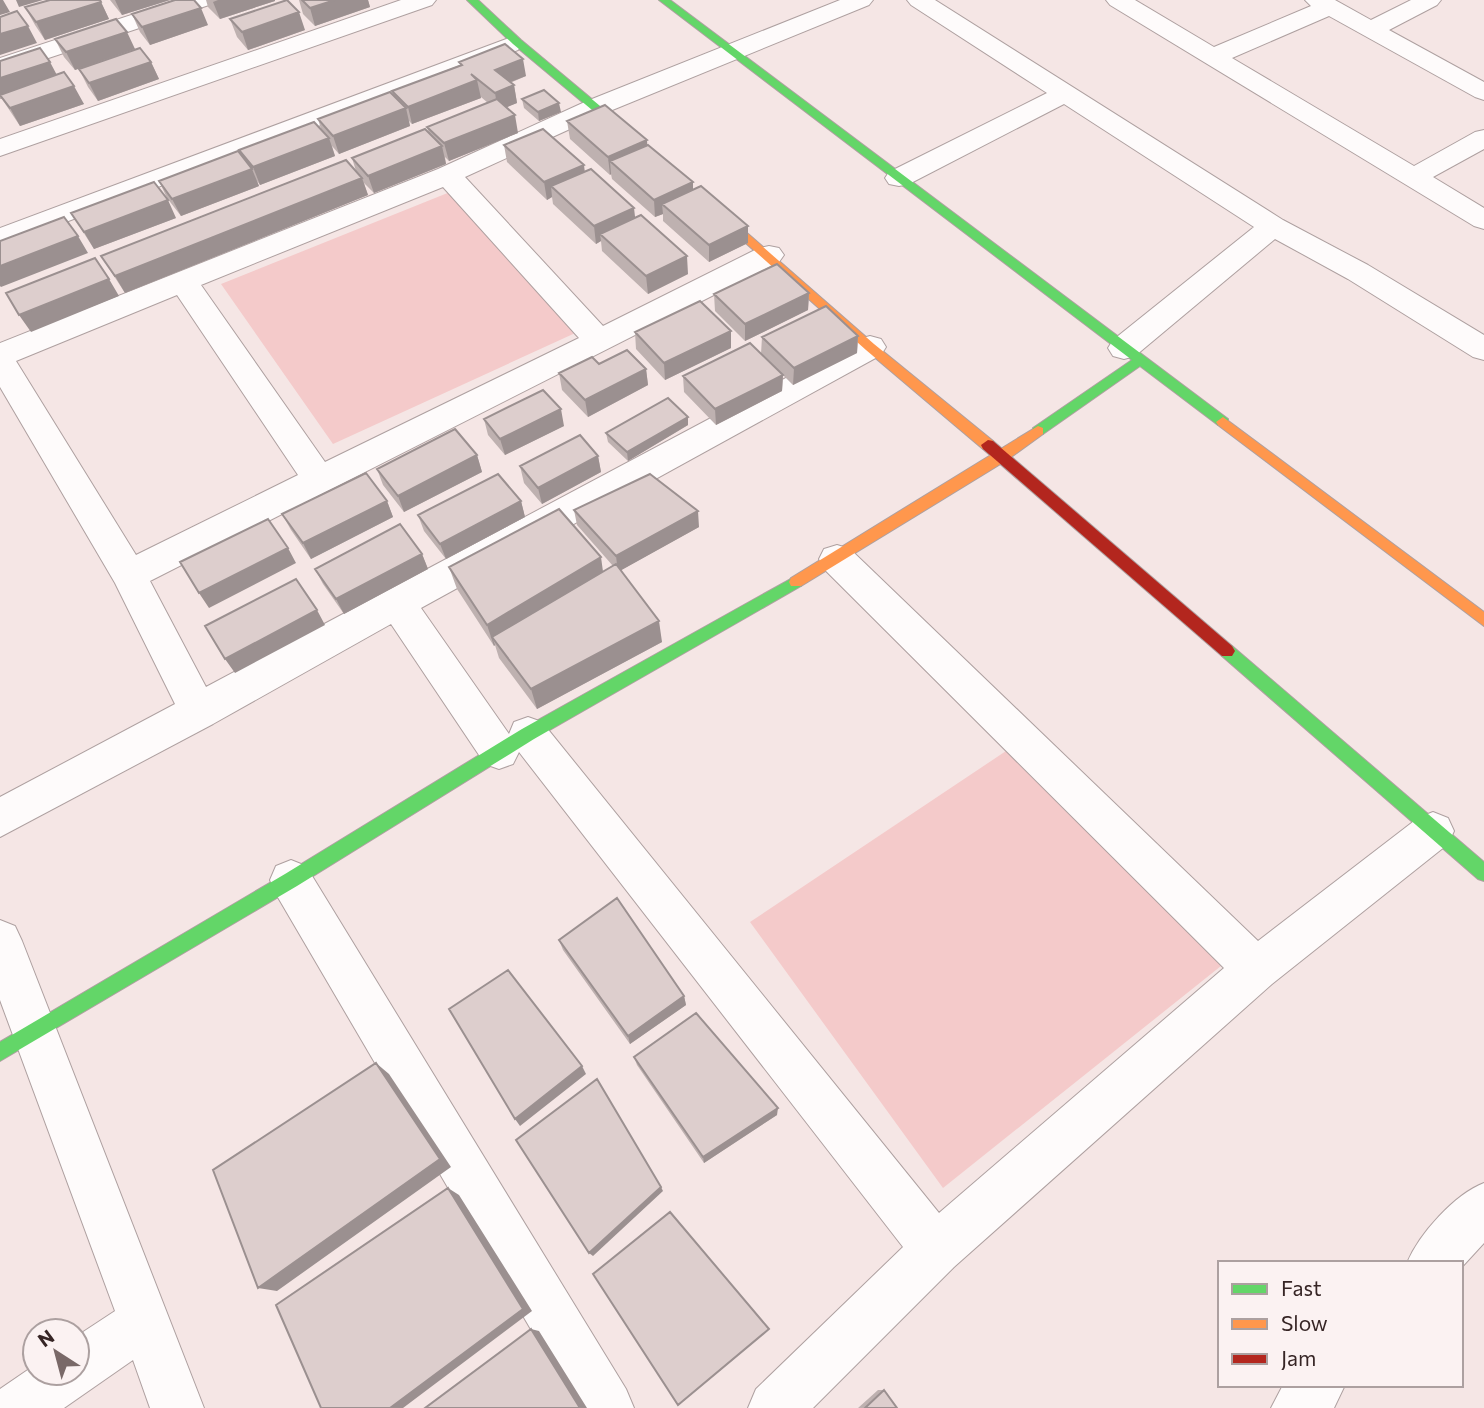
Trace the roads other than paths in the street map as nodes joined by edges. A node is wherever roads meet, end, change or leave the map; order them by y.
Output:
1 (201, 0) edge
2 (424, 0) edge
3 (472, 0) edge
4 (664, 0) edge
5 (861, 0) edge
6 (919, 0) edge
7 (1118, 0) edge
8 (1429, 0) edge
9 (1323, 4) edge
10 (1372, 29) junction
11 (517, 42) junction
12 (732, 51) junction
13 (1214, 56) junction
14 (0, 66) edge
15 (1484, 92) edge
16 (1063, 95) junction
17 (596, 107) junction
18 (1484, 138) edge
19 (0, 148) edge
20 (647, 151) edge
21 (447, 175) junction
22 (899, 178) junction
23 (1412, 178) junction
24 (698, 194) edge
25 (1484, 220) edge
26 (1273, 226) junction
27 (0, 238) edge
28 (769, 255) junction
29 (183, 282) junction
30 (599, 341) junction
31 (870, 347) junction
32 (1484, 349) edge
33 (1132, 354) junction
34 (0, 355) edge
35 (0, 360) edge
36 (1002, 456) junction
37 (319, 480) junction
38 (837, 559) junction
39 (129, 575) junction
40 (398, 604) junction
41 (1484, 620) edge
42 (199, 712) junction
43 (513, 743) junction
44 (0, 818) edge
45 (1433, 831) junction
46 (1484, 873) edge
47 (291, 880) junction
48 (0, 941) edge
49 (1255, 969) junction
50 (18, 1042) edge
51 (1484, 1207) edge
52 (936, 1249) junction
53 (1434, 1261) edge
54 (145, 1321) junction
55 (91, 1358) edge
56 (49, 1387) edge
57 (1317, 1387) edge
58 (18, 1408) edge
59 (177, 1408) edge
60 (607, 1408) edge
61 (775, 1408) edge
62 (1298, 1408) edge

1 - 14 street
2 - 19 street
3 - 11 street
4 - 12 street
5 - 12 street
6 - 16 street
7 - 13 street
8 - 10 street
9 - 10 street
9 - 13 street
10 - 15 street
11 - 17 street
11 - 27 street
12 - 17 street
12 - 22 street
13 - 23 street
16 - 22 street
16 - 26 street
17 - 20 street
17 - 21 street
18 - 23 street
21 - 29 street
21 - 30 street
22 - 33 street
23 - 25 street
24 - 28 street
26 - 32 street
26 - 33 street
28 - 30 street
28 - 31 street
29 - 34 street
29 - 37 street
30 - 37 street
31 - 36 street
31 - 40 street
33 - 36 street
33 - 41 street
35 - 39 street
36 - 38 street
36 - 45 street
37 - 39 street
38 - 43 street
38 - 49 street
39 - 42 street
40 - 42 street
40 - 43 street
42 - 44 street
43 - 47 street
43 - 52 street
45 - 46 street
45 - 49 street
47 - 50 street
47 - 60 street
48 - 50 street
49 - 52 street
50 - 54 street
51 - 53 street
52 - 61 street
54 - 55 street
54 - 59 street
56 - 58 street
57 - 62 street

